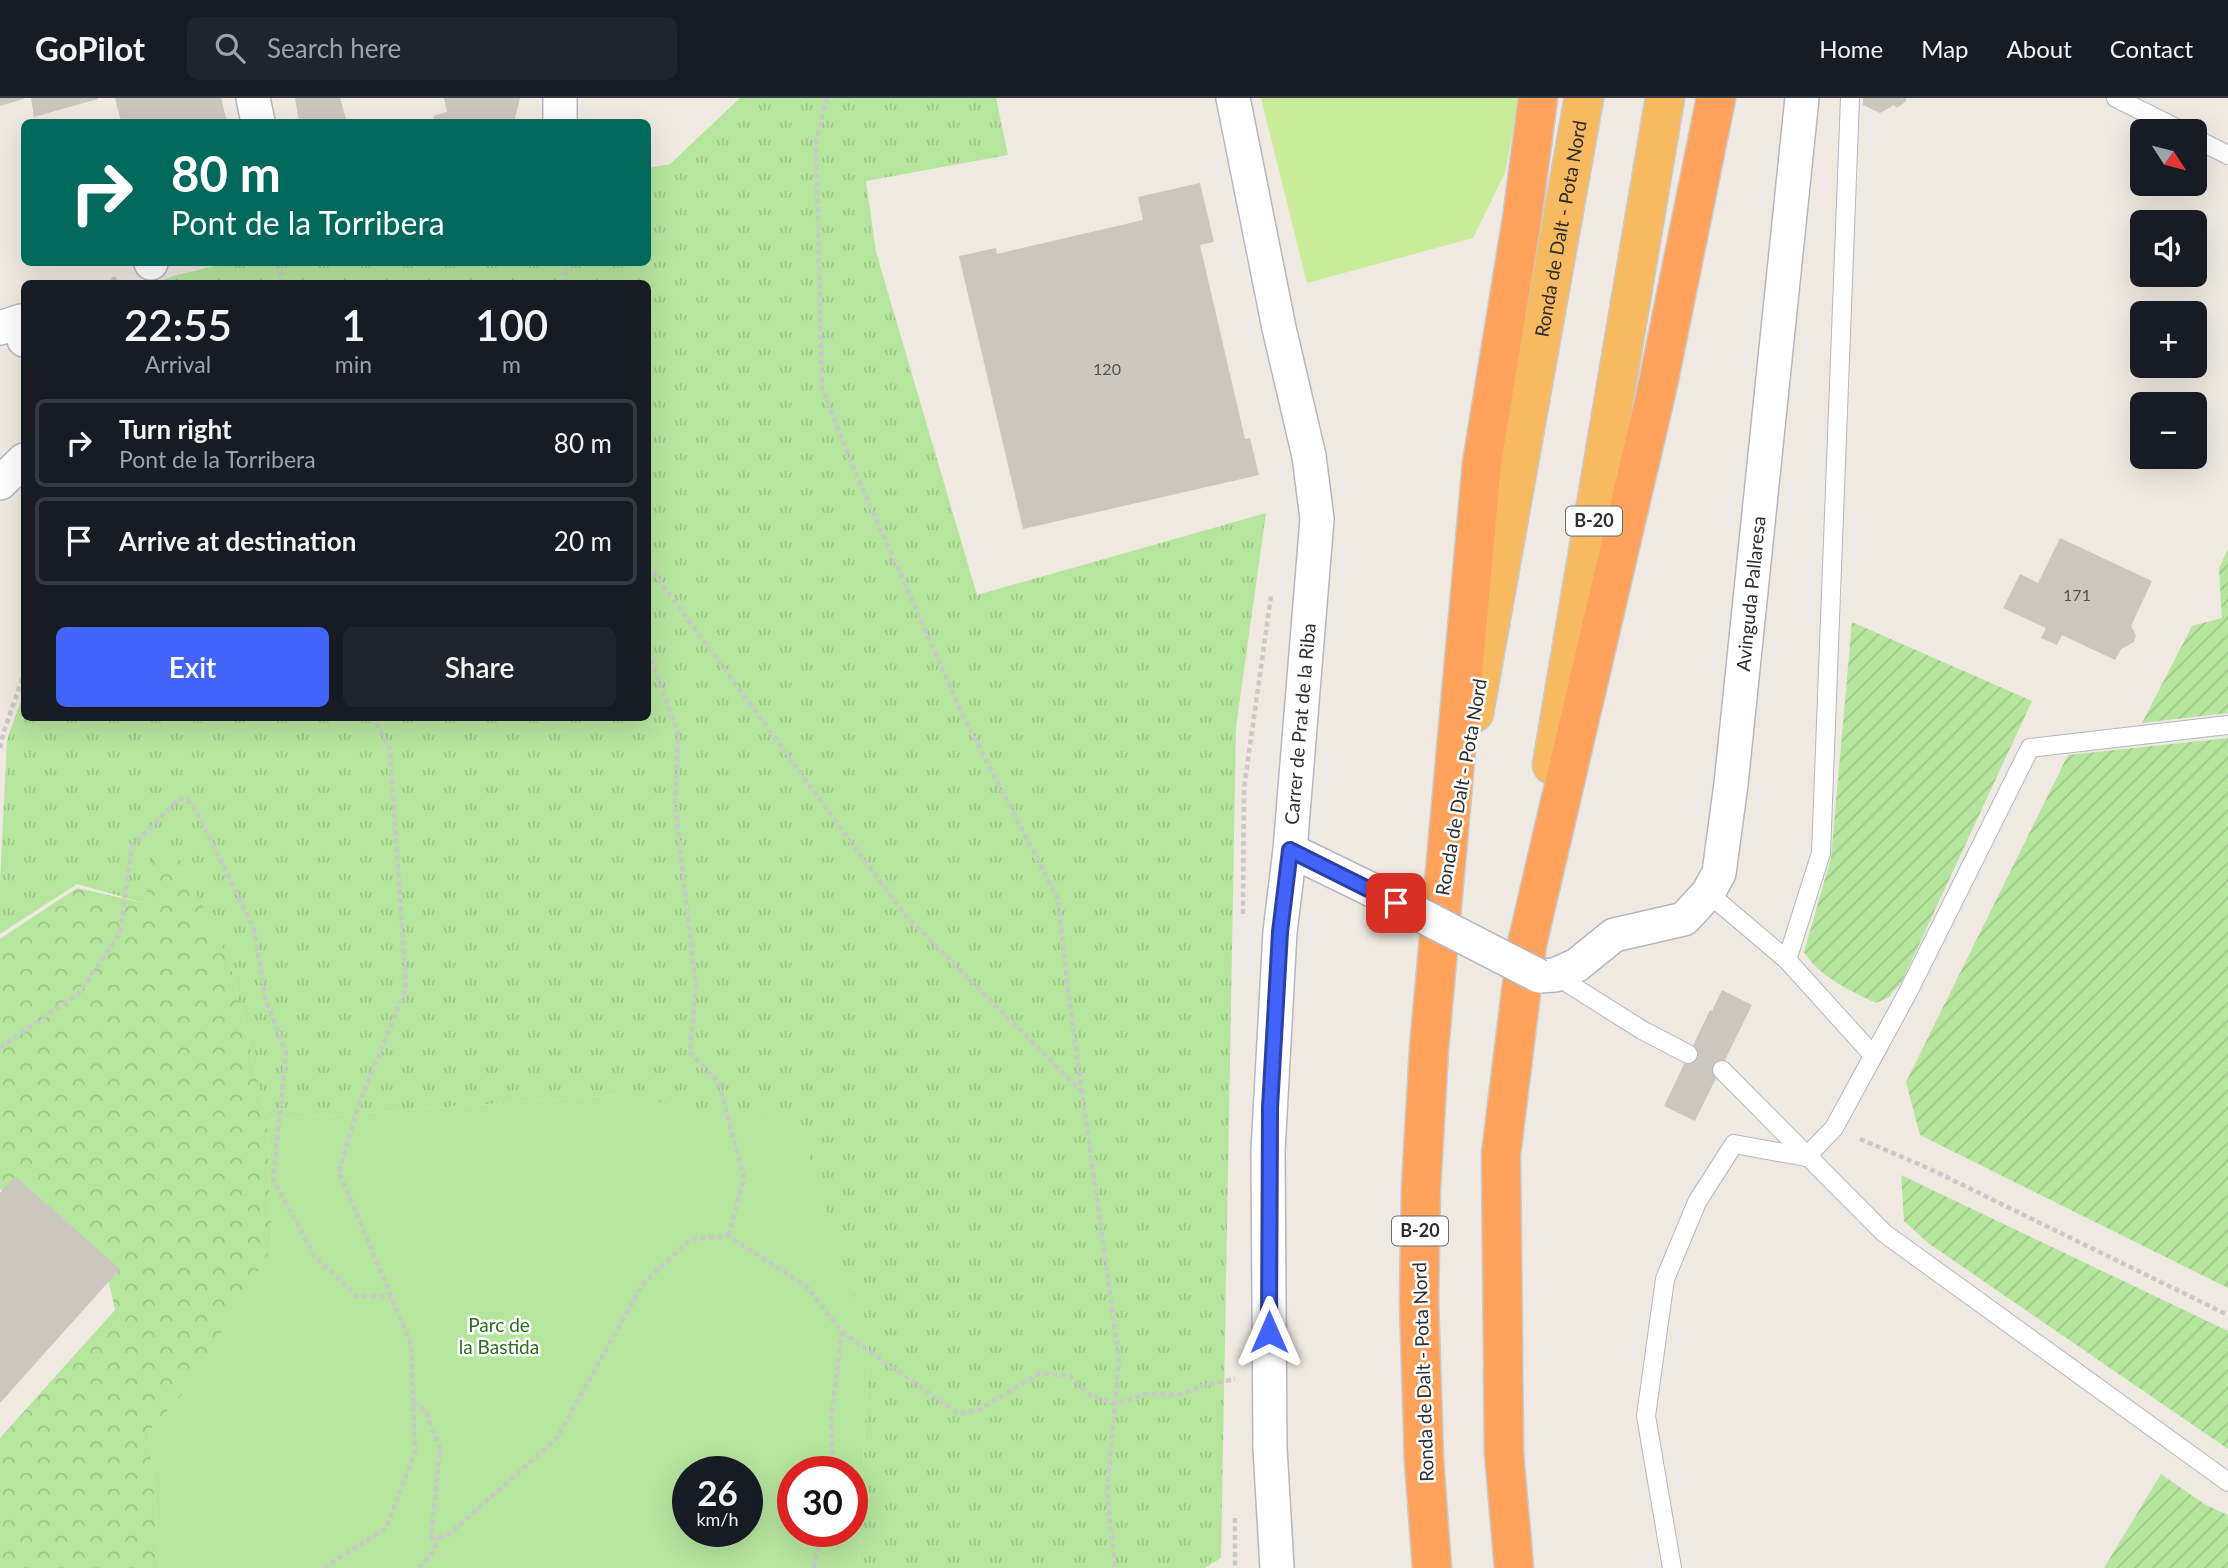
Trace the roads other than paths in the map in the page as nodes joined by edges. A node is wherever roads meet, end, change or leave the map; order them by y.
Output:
1 (253, 98) edge
2 (1233, 98) edge
3 (1538, 98) edge
4 (1584, 98) edge
5 (1665, 98) edge
6 (1716, 98) edge
7 (1801, 98) edge
8 (1850, 98) edge
9 (2116, 98) edge
10 (257, 119) edge
11 (2158, 119) edge
12 (2207, 144) edge
13 (2228, 155) edge
14 (21, 463) edge
15 (0, 483) edge
16 (2228, 725) edge
17 (1290, 850) junction
18 (1709, 893) junction
19 (1442, 895) junction
20 (1787, 960) junction
21 (1540, 965) junction
22 (1688, 1054) dead end
23 (1872, 1055) junction
24 (1722, 1070) dead end
25 (1806, 1157) junction
26 (2228, 1482) edge
27 (1277, 1568) edge
28 (1432, 1568) edge
29 (1514, 1568) edge
30 (1672, 1568) edge

1 - 10 street
2 - 17 street, Carrer de Prat de la Riba
3 - 19 highway
4 - 19 highway, Ronda de Dalt - Pota Nord / B-20
5 - 21 highway, B-20
6 - 21 highway
7 - 18 street, Avinguda Pallaresa
8 - 20 lane
9 - 11 lane
12 - 13 lane
14 - 15 street
16 - 23 lane
17 - 21 street, bridge
17 - 27 street, Carrer de Prat de la Riba
18 - 20 lane
18 - 21 street, Avinguda Pallaresa
19 - 28 highway, Ronda de Dalt - Pota Nord / B-20
20 - 23 lane
21 - 22 lane
21 - 29 highway, B-20
23 - 25 lane
24 - 25 lane
25 - 26 lane
25 - 30 lane

